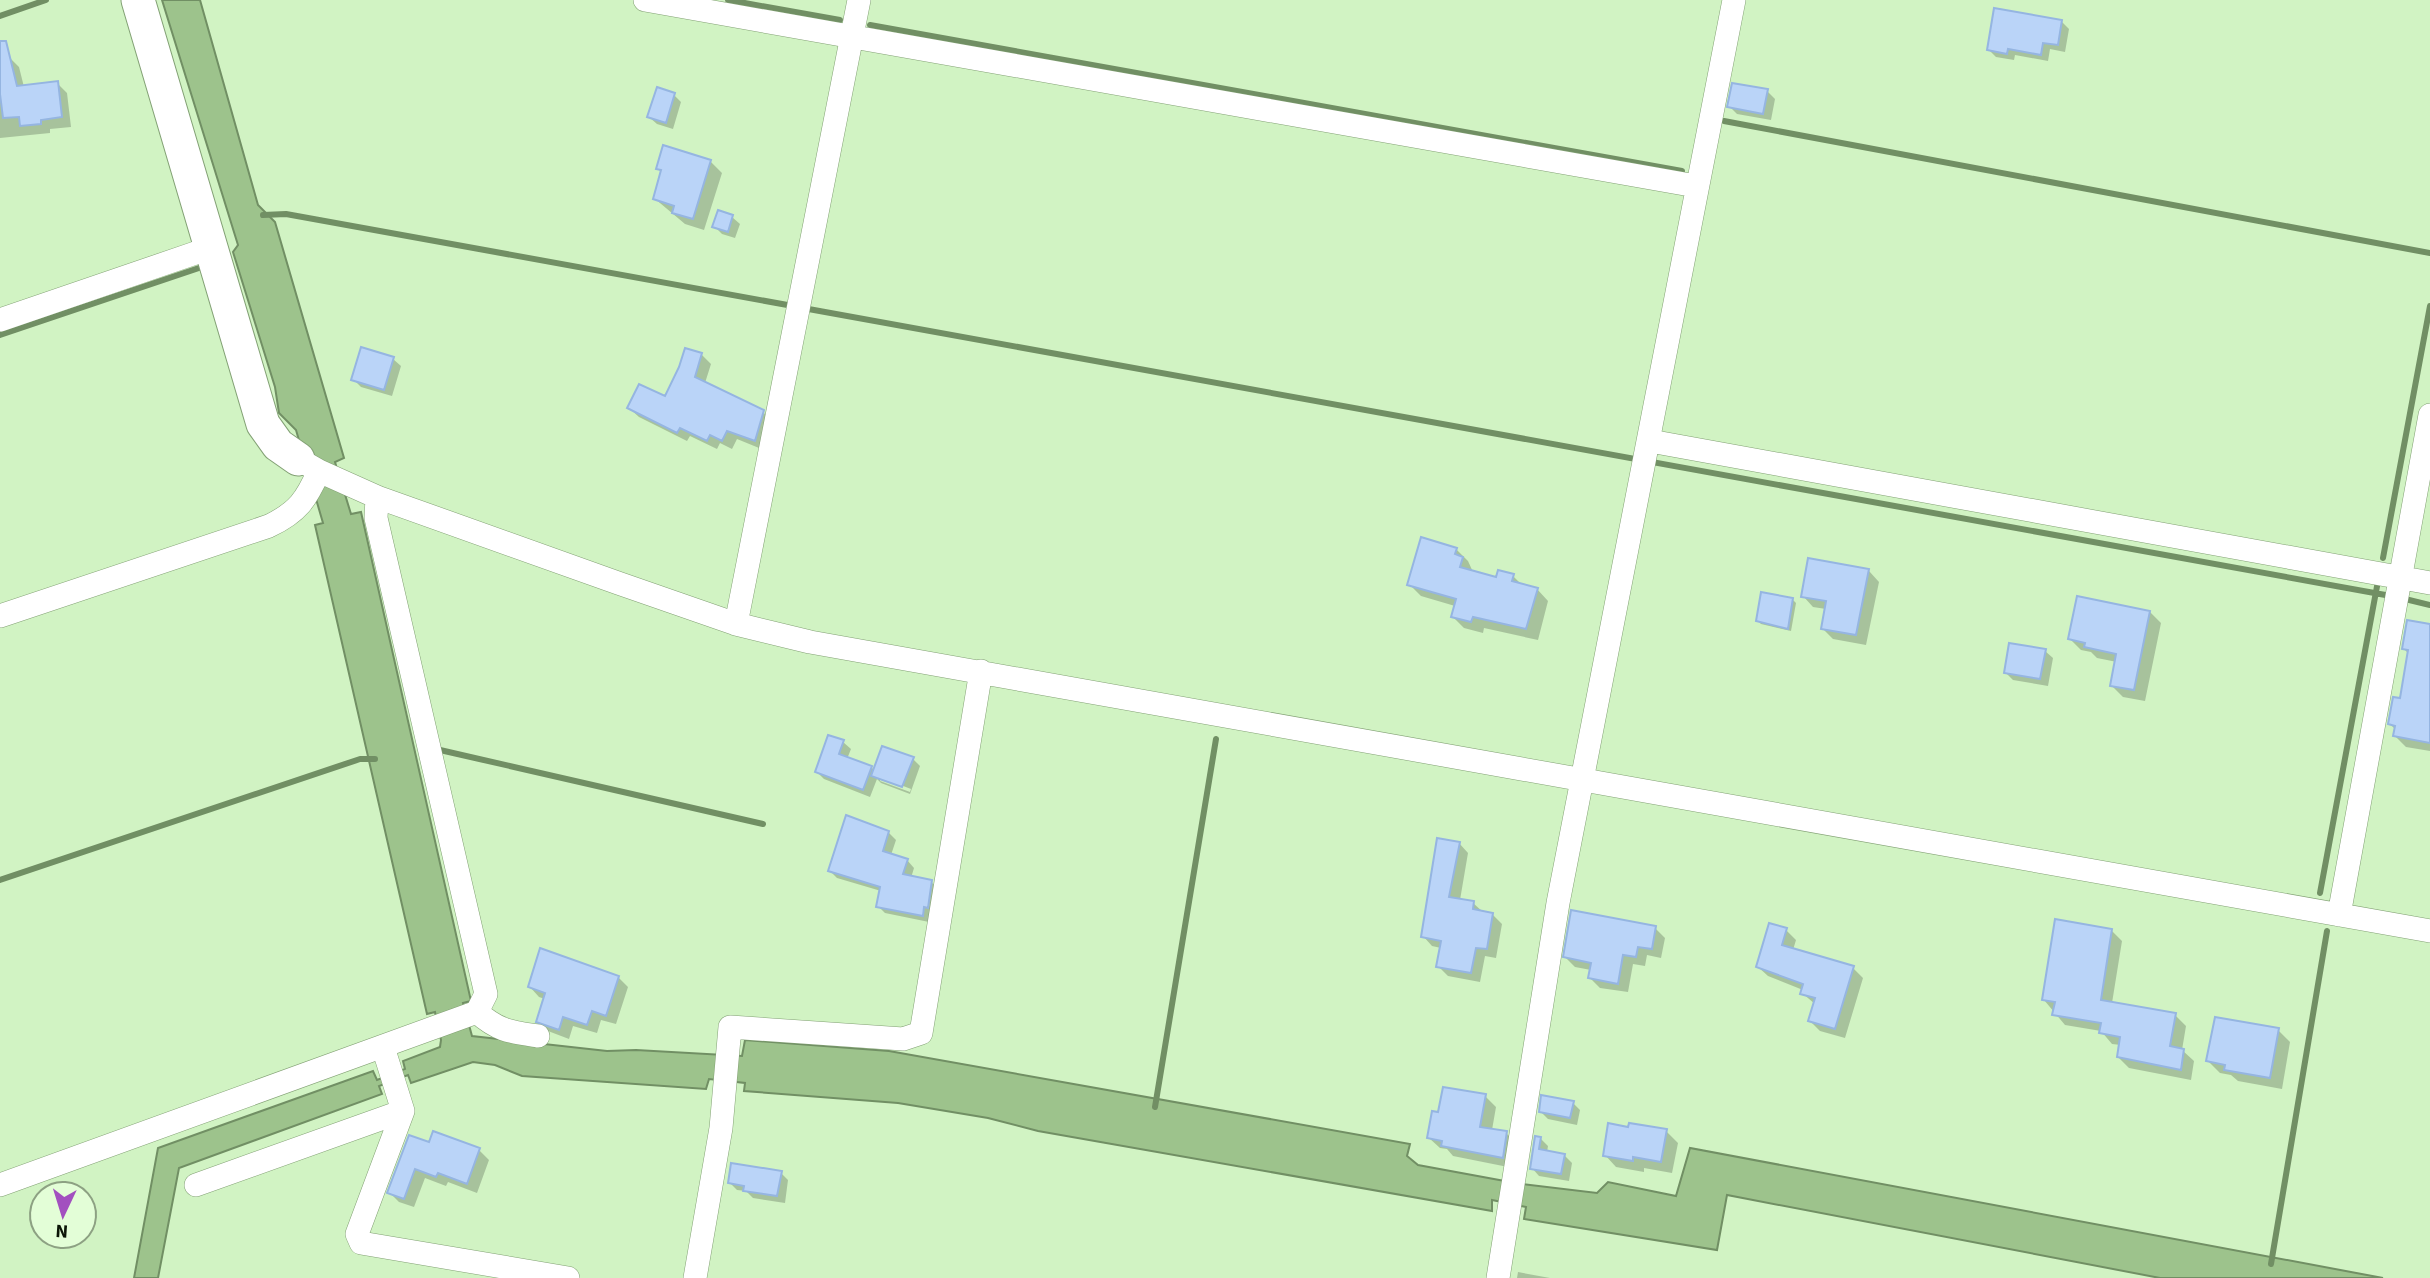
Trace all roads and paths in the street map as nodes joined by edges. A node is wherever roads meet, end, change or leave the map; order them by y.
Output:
1 (138, 0) edge
2 (645, 0) edge
3 (859, 0) edge
4 (1734, 0) edge
5 (852, 37) junction
6 (1696, 186) junction
7 (211, 248) junction
8 (0, 320) edge
9 (2430, 415) edge
10 (1647, 455) junction
11 (308, 465) junction
12 (377, 497) junction
13 (2430, 583) edge
14 (2397, 591) junction
15 (0, 615) edge
16 (736, 624) junction
17 (981, 671) junction
18 (1581, 780) junction
19 (2339, 915) junction
20 (2430, 931) edge
21 (474, 1014) junction
22 (538, 1036) dead end
23 (386, 1057) junction
24 (400, 1101) junction
25 (0, 1185) edge
26 (196, 1185) dead end
27 (568, 1278) edge
28 (695, 1278) edge
29 (1498, 1278) edge

1 - 7 street
2 - 5 street
3 - 5 street
4 - 6 street
5 - 6 street
5 - 16 street
6 - 10 street
7 - 8 street
7 - 11 street
9 - 14 street
10 - 14 street
10 - 18 street
11 - 12 street
11 - 15 street
12 - 16 street
12 - 21 street
13 - 14 street
14 - 19 street
16 - 17 street
17 - 18 street
17 - 28 street
18 - 19 street
18 - 29 street
19 - 20 street
21 - 22 street
21 - 23 street
23 - 24 street
23 - 25 street
24 - 26 street
24 - 27 street

